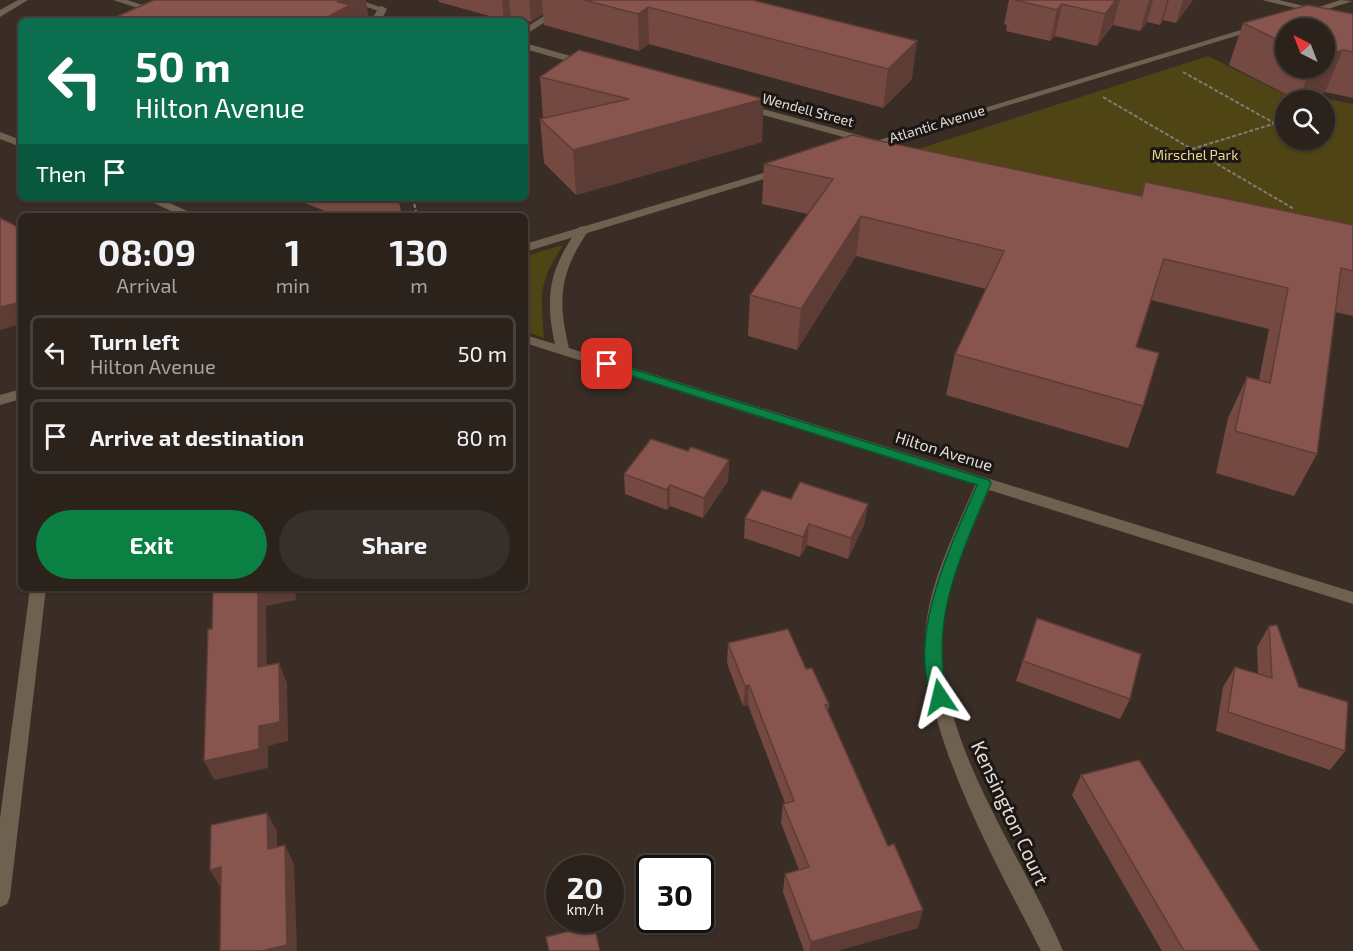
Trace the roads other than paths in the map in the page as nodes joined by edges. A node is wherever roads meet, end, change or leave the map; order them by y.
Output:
1 (24, 0) edge
2 (117, 0) edge
3 (349, 0) edge
4 (575, 0) edge
5 (1266, 0) edge
6 (1349, 0) edge
7 (1316, 10) junction
8 (0, 14) edge
9 (1296, 16) edge
10 (178, 18) edge
11 (378, 18) edge
12 (1269, 24) edge
13 (528, 30) edge
14 (528, 47) edge
15 (593, 65) edge
16 (729, 102) edge
17 (0, 135) edge
18 (18, 143) edge
19 (875, 143) junction
20 (852, 149) edge
21 (796, 166) edge
22 (156, 201) edge
23 (185, 213) edge
24 (583, 230) junction
25 (528, 247) edge
26 (528, 340) edge
27 (563, 351) junction
28 (18, 395) edge
29 (0, 400) edge
30 (984, 483) junction
31 (38, 591) edge
32 (1353, 598) edge
33 (0, 897) edge
34 (1052, 951) edge

1 - 8 street
2 - 10 street
3 - 11 street
4 - 13 street
5 - 7 street
6 - 7 street
7 - 9 street
12 - 19 street, Atlantic Avenue
14 - 15 street
16 - 19 street, Wendell Street
17 - 18 street
19 - 20 street, Atlantic Avenue
21 - 24 street
22 - 23 street
24 - 25 street
24 - 27 street
26 - 27 street, Hilton Avenue
27 - 30 street, Hilton Avenue
28 - 29 street
30 - 32 street, Hilton Avenue
30 - 34 street, Kensington Court
31 - 33 street

